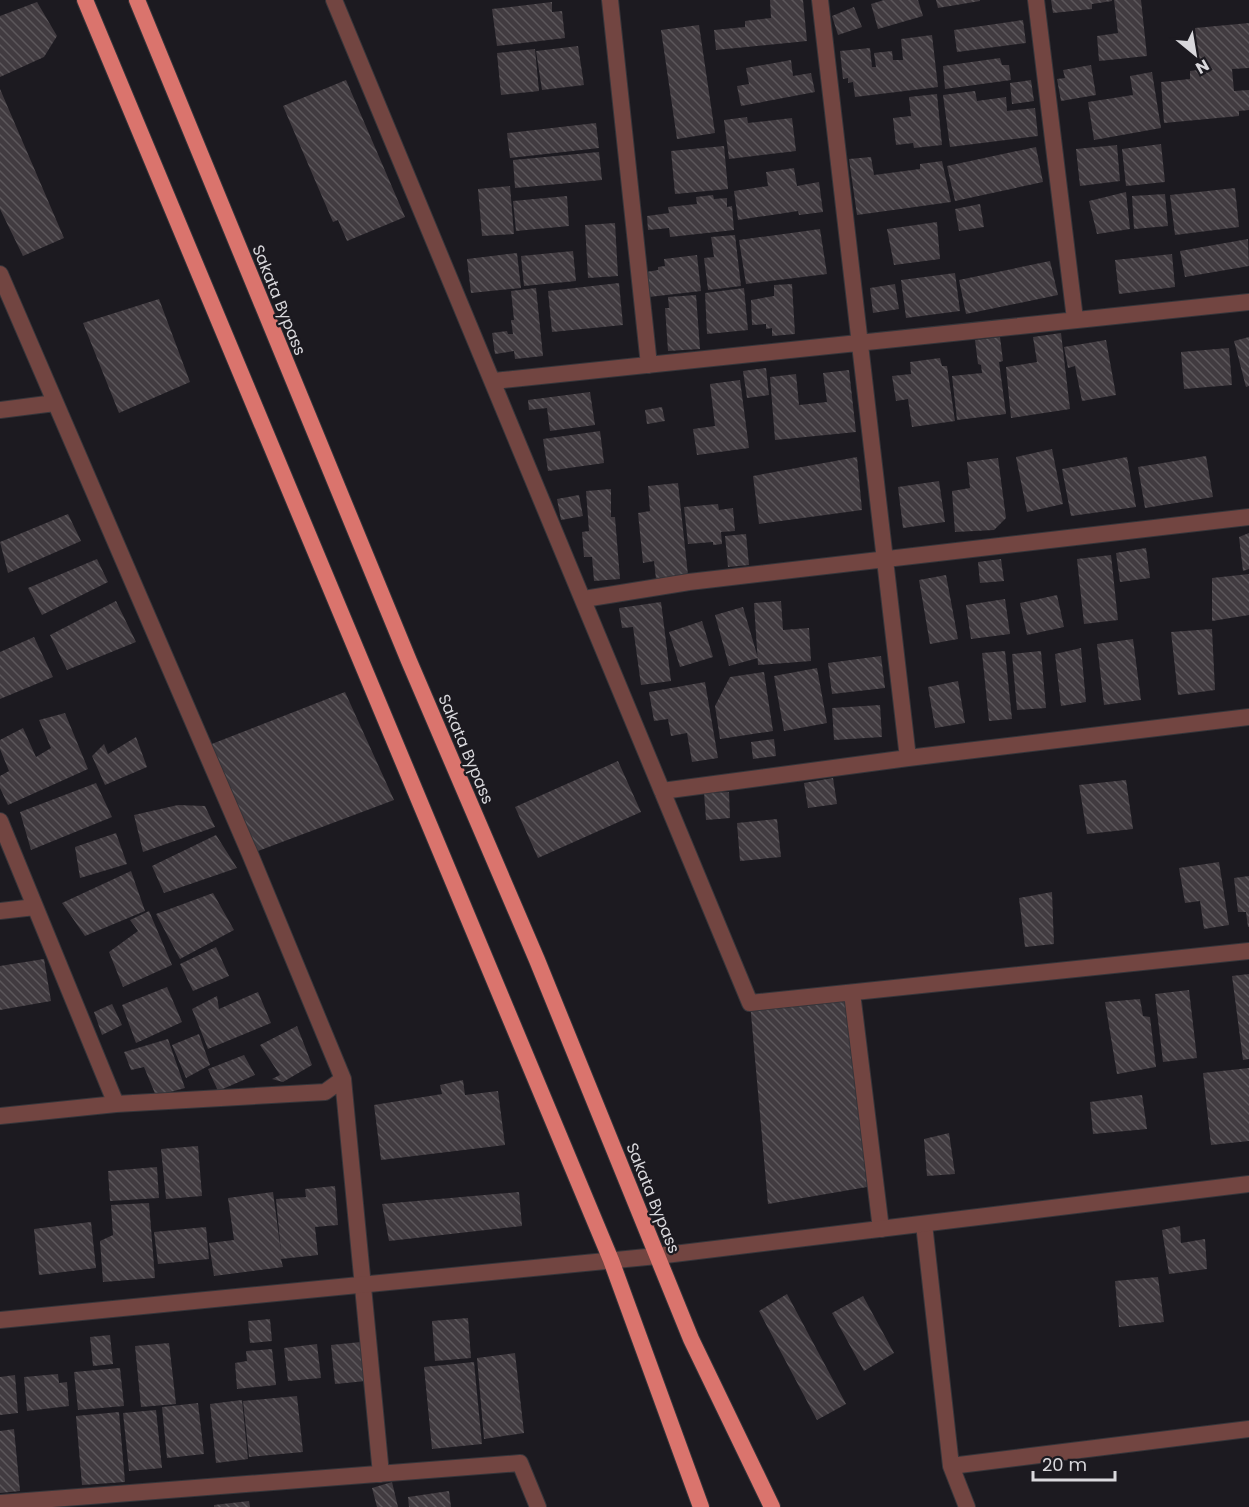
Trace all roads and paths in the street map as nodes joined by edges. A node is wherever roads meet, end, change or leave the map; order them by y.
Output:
1 (85, 0) edge
2 (137, 0) edge
3 (334, 0) edge
4 (610, 0) edge
5 (820, 0) edge
6 (1036, 0) edge
7 (0, 274) edge
8 (1249, 302) edge
9 (1075, 319) junction
10 (860, 344) junction
11 (649, 365) junction
12 (494, 381) junction
13 (55, 403) junction
14 (0, 410) edge
15 (1249, 518) edge
16 (884, 562) junction
17 (585, 599) junction
18 (1249, 717) edge
19 (908, 758) junction
20 (662, 791) junction
21 (0, 821) edge
22 (35, 908) junction
23 (0, 911) edge
24 (1249, 951) edge
25 (852, 993) junction
26 (343, 1079) junction
27 (116, 1104) junction
28 (0, 1116) edge
29 (1249, 1184) edge
30 (924, 1224) junction
31 (881, 1229) junction
32 (657, 1256) junction
33 (611, 1260) junction
34 (361, 1284) junction
35 (0, 1320) edge
36 (1249, 1429) edge
37 (951, 1466) junction
38 (381, 1474) junction
39 (0, 1503) edge
40 (538, 1507) edge
41 (701, 1507) edge
42 (772, 1507) edge
43 (967, 1507) edge

1 - 33 highway
2 - 32 highway, Sakata Bypass
3 - 12 street
4 - 11 street
5 - 10 street
6 - 9 street
7 - 13 street
8 - 9 street
9 - 10 street
10 - 11 street
10 - 16 street
11 - 12 street
12 - 17 street
13 - 14 street
13 - 26 street
15 - 16 street
16 - 17 street
16 - 19 street
17 - 20 street
18 - 19 street
19 - 20 street
20 - 25 street
21 - 22 street
22 - 23 street
22 - 27 street
24 - 25 street
25 - 31 street
26 - 27 street
26 - 34 street
27 - 28 street
29 - 30 street
30 - 31 street
30 - 37 street
31 - 32 street
32 - 33 street
32 - 42 highway, Sakata Bypass
33 - 34 street
33 - 41 highway
34 - 35 street
34 - 38 street
36 - 37 street
37 - 43 street
38 - 39 street
38 - 40 street

